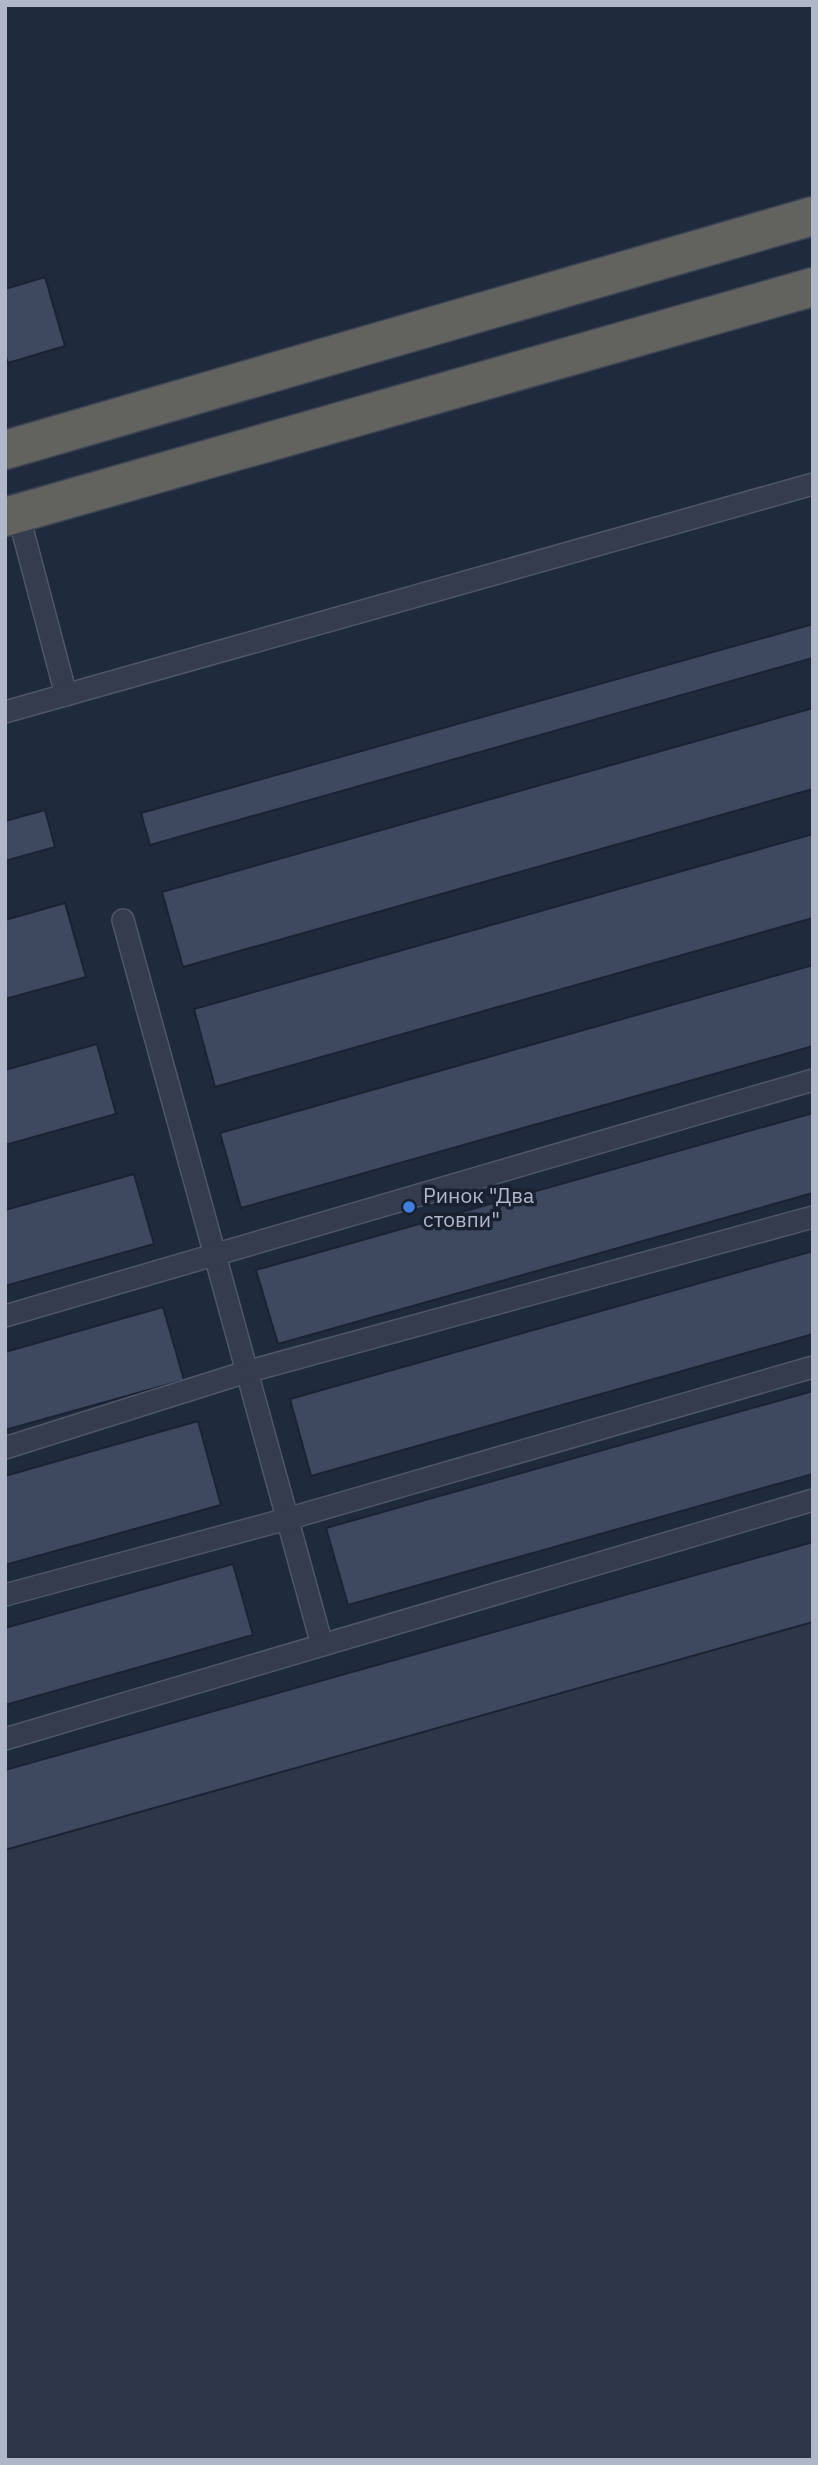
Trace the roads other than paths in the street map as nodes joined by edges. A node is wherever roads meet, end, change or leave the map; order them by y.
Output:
1 (813, 216) edge
2 (813, 287) edge
3 (5, 450) edge
4 (813, 484) edge
5 (12, 515) edge
6 (66, 695) junction
7 (5, 712) edge
8 (123, 920) dead end
9 (813, 1080) edge
10 (813, 1217) edge
11 (215, 1255) junction
12 (5, 1317) edge
13 (813, 1367) edge
14 (246, 1372) junction
15 (5, 1448) edge
16 (813, 1500) edge
17 (287, 1519) junction
18 (5, 1595) edge
19 (322, 1645) junction
20 (5, 1739) edge

1 - 3 highway
2 - 5 highway
4 - 6 lane
5 - 6 lane
6 - 7 lane
8 - 11 lane
9 - 11 lane
10 - 14 lane
11 - 12 lane
11 - 14 lane
13 - 17 lane
14 - 15 lane
14 - 17 lane
16 - 19 lane
17 - 18 lane
17 - 19 lane
19 - 20 lane

